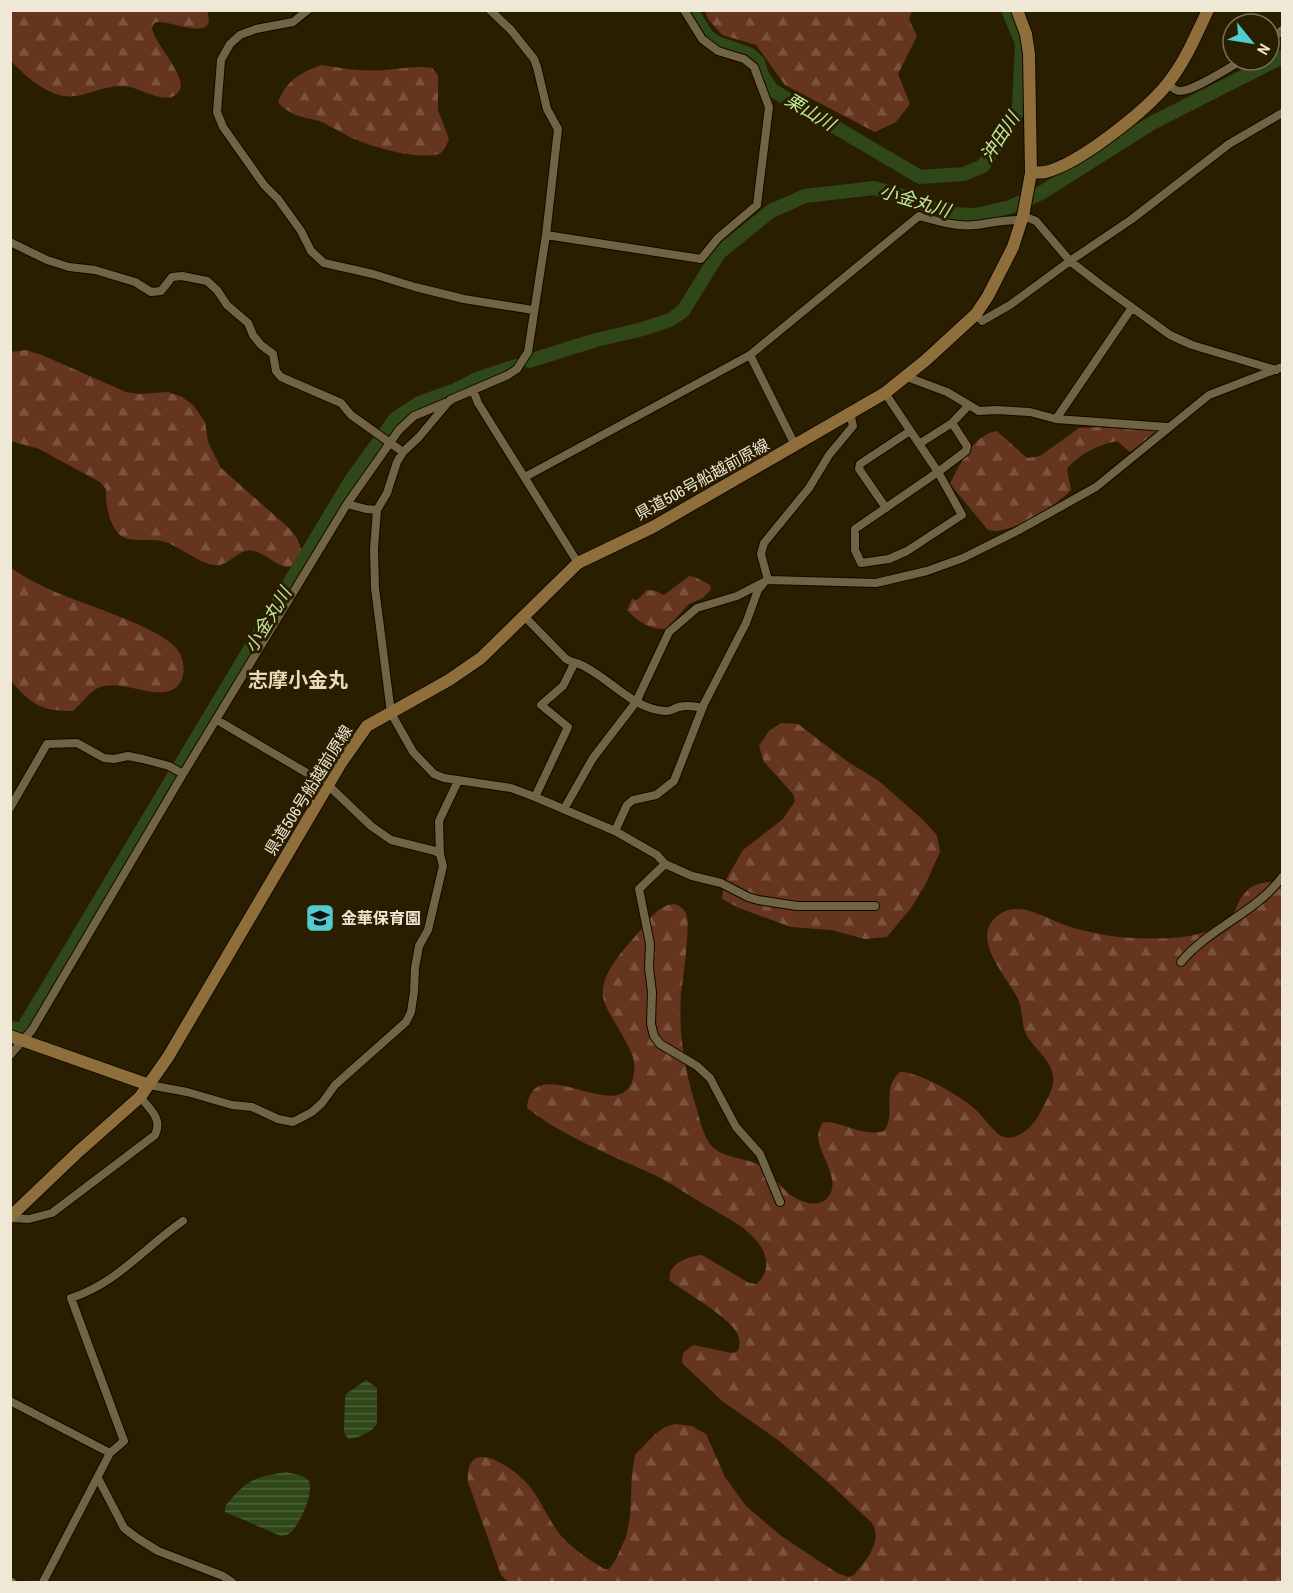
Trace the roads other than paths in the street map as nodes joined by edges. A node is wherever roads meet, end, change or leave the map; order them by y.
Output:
1 (308, 10) edge
2 (490, 10) edge
3 (684, 10) edge
4 (1017, 10) edge
5 (1208, 10) edge
6 (1221, 72) edge
7 (1168, 84) junction
8 (1282, 113) edge
9 (1031, 173) junction
10 (1023, 218) junction
11 (546, 235) junction
12 (10, 242) edge
13 (1070, 261) junction
14 (1131, 309) junction
15 (533, 310) junction
16 (976, 314) junction
17 (750, 356) junction
18 (1280, 370) edge
19 (907, 376) junction
20 (473, 390) junction
21 (885, 393) junction
22 (450, 400) junction
23 (968, 406) junction
24 (850, 413) junction
25 (1056, 418) junction
26 (952, 423) junction
27 (1167, 427) junction
28 (910, 431) junction
29 (390, 442) junction
30 (919, 444) junction
31 (795, 445) junction
32 (403, 452) junction
33 (938, 472) junction
34 (525, 477) junction
35 (347, 504) junction
36 (886, 508) junction
37 (378, 510) junction
38 (578, 563) junction
39 (768, 579) junction
40 (524, 616) junction
41 (574, 664) junction
42 (636, 702) junction
43 (702, 708) junction
44 (391, 713) junction
45 (216, 720) junction
46 (183, 774) junction
47 (458, 781) junction
48 (329, 786) junction
49 (535, 797) junction
50 (10, 808) edge
51 (564, 809) junction
52 (615, 831) junction
53 (440, 854) junction
54 (665, 864) junction
55 (1282, 877) edge
56 (874, 906) dead end
57 (1181, 962) dead end
58 (17, 1038) edge
59 (10, 1055) edge
60 (150, 1085) junction
61 (141, 1096) junction
62 (780, 1202) dead end
63 (10, 1218) edge
64 (183, 1221) dead end
65 (10, 1401) edge
66 (110, 1453) junction
67 (98, 1478) junction
68 (43, 1582) edge
69 (232, 1582) edge

1 - 15 street
2 - 11 street
3 - 11 street
4 - 9 main road, 県道506号船越前原線
5 - 7 main road
6 - 7 street
7 - 9 main road
8 - 13 street
9 - 10 main road, 県道506号船越前原線
10 - 13 street
10 - 16 main road, 県道506号船越前原線
10 - 17 street
11 - 15 street
12 - 29 street
13 - 14 street
13 - 16 street
14 - 18 street
14 - 25 street
15 - 20 street
16 - 19 main road, 県道506号船越前原線
17 - 31 street
17 - 34 street
18 - 27 street
19 - 21 main road, 県道506号船越前原線
19 - 23 street
20 - 22 street
20 - 34 street
21 - 24 main road, 県道506号船越前原線
21 - 28 street
22 - 29 street
22 - 32 street
23 - 25 street
23 - 26 street
24 - 31 main road, 県道506号船越前原線
24 - 39 street
25 - 27 street
26 - 30 street
26 - 33 street
27 - 39 street
28 - 30 street
28 - 36 street
29 - 32 street
29 - 35 street
30 - 33 street
31 - 38 main road, 県道506号船越前原線
32 - 37 street
33 - 36 street
33 - 36 street
34 - 38 street
35 - 37 street
35 - 45 street
37 - 44 street
38 - 40 main road, 県道506号船越前原線
39 - 42 street
39 - 43 street
40 - 41 street
40 - 44 main road, 県道506号船越前原線
41 - 42 street
41 - 49 street
42 - 43 street
42 - 51 street
43 - 52 street
44 - 47 street
44 - 48 main road, 県道506号船越前原線
45 - 46 street
45 - 48 street
46 - 50 street
46 - 58 street
47 - 49 street
47 - 53 street
48 - 53 street
48 - 60 main road, 県道506号船越前原線
49 - 51 street
51 - 52 street
52 - 54 street
53 - 60 street
54 - 56 street
54 - 62 street
55 - 57 street
58 - 59 street
58 - 60 main road
60 - 61 main road, 県道506号船越前原線
61 - 63 main road, 県道506号船越前原線
61 - 63 street
64 - 66 street
65 - 66 street
66 - 67 street
67 - 68 street
67 - 69 street

